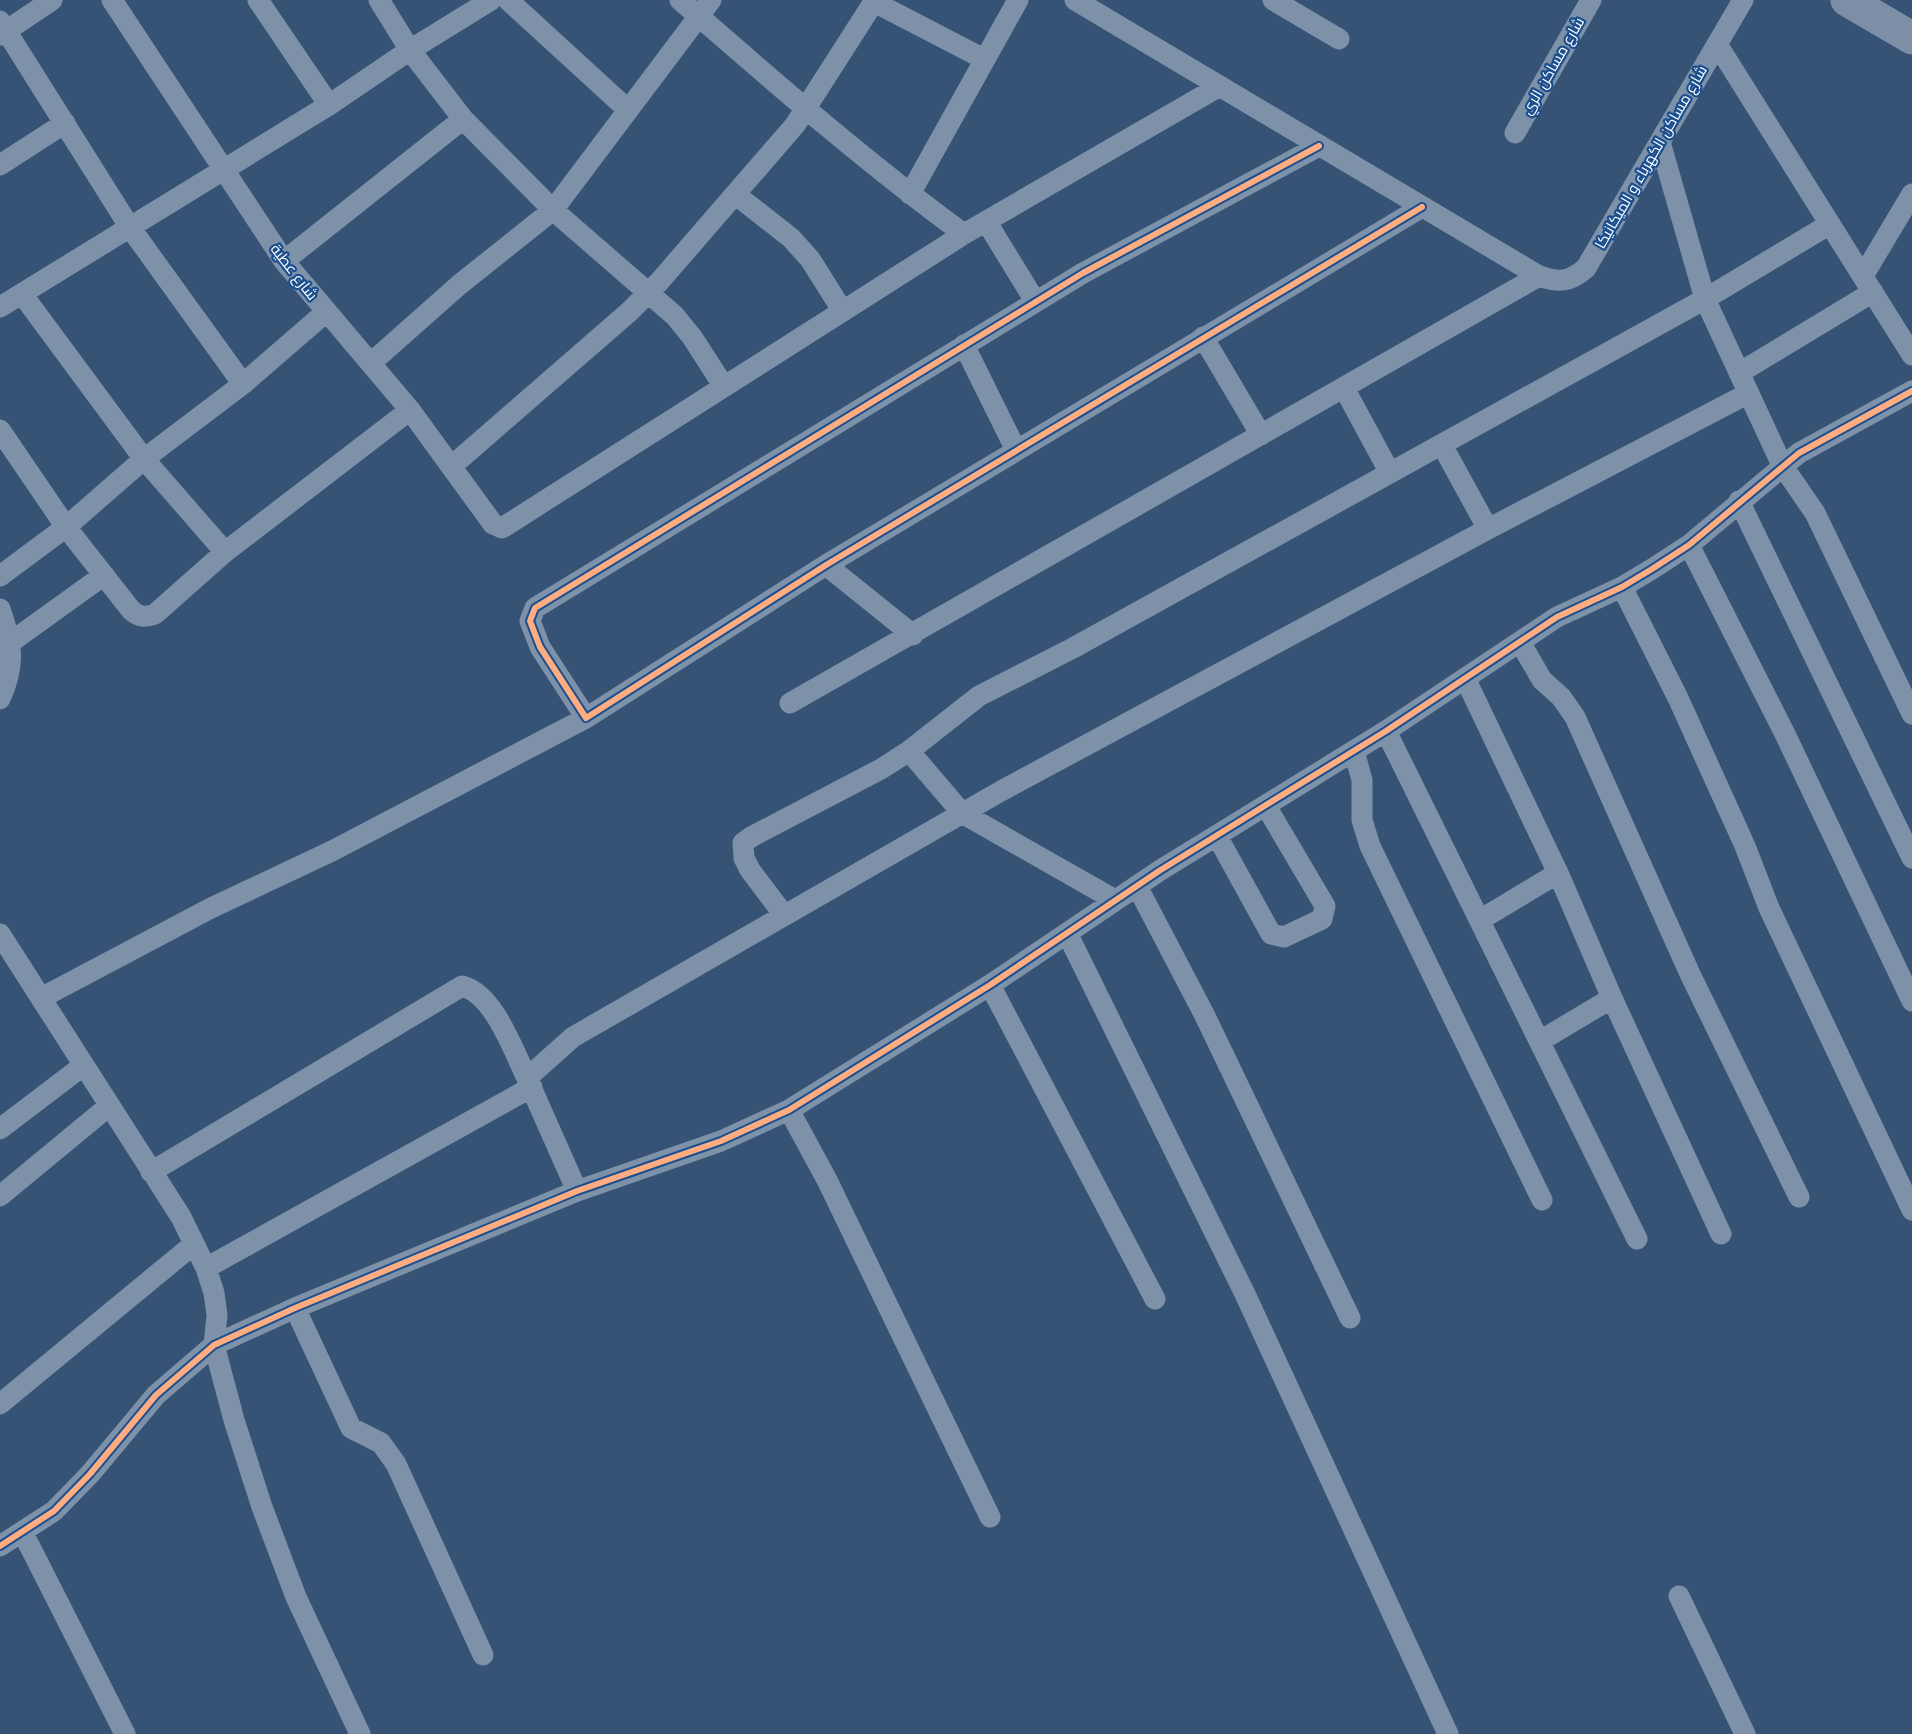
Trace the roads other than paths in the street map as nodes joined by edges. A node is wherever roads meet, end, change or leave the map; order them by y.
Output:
1 (52, 0) edge
2 (111, 0) edge
3 (258, 0) edge
4 (379, 0) edge
5 (491, 0) edge
6 (508, 0) edge
7 (680, 0) edge
8 (1018, 0) edge
9 (1075, 0) edge
10 (1273, 0) edge
11 (1591, 0) edge
12 (1743, 0) edge
13 (1847, 0) edge
14 (874, 1) edge
15 (705, 8) edge
16 (2, 29) edge
17 (1912, 38) edge
18 (1339, 39) dead end
19 (1717, 44) junction
20 (410, 50) junction
21 (984, 60) junction
22 (1220, 86) junction
23 (329, 105) junction
24 (627, 109) junction
25 (806, 110) junction
26 (463, 119) junction
27 (65, 123) junction
28 (1515, 133) dead end
29 (1660, 142) junction
30 (1319, 146) junction
31 (0, 165) edge
32 (223, 170) junction
33 (735, 194) junction
34 (910, 194) junction
35 (1912, 194) edge
36 (1422, 207) junction
37 (553, 210) junction
38 (986, 221) junction
39 (1830, 224) junction
40 (129, 226) junction
41 (963, 234) junction
42 (284, 261) junction
43 (1539, 276) junction
44 (1868, 284) junction
45 (648, 292) junction
46 (22, 294) junction
47 (1705, 299) junction
48 (1035, 301) junction
49 (0, 307) edge
50 (842, 310) junction
51 (326, 312) junction
52 (1203, 337) junction
53 (964, 345) junction
54 (1912, 355) edge
55 (371, 363) junction
56 (1739, 373) junction
57 (243, 384) junction
58 (723, 385) junction
59 (1344, 388) junction
60 (1912, 391) edge
61 (1749, 393) junction
62 (410, 410) junction
63 (0, 430) edge
64 (1262, 435) junction
65 (1442, 445) junction
66 (1016, 450) junction
67 (144, 459) junction
68 (453, 465) junction
69 (1782, 465) junction
70 (1390, 473) junction
71 (1740, 501) junction
72 (66, 528) junction
73 (1488, 529) junction
74 (1689, 544) junction
75 (225, 552) junction
76 (826, 565) junction
77 (104, 575) junction
78 (0, 576) edge
79 (1622, 587) junction
80 (0, 609) edge
81 (913, 635) junction
82 (11, 642) junction
83 (1520, 642) junction
84 (5, 672) edge
85 (1465, 678) junction
86 (0, 699) edge
87 (790, 703) dead end
88 (1912, 714) edge
89 (586, 718) junction
90 (1386, 731) junction
91 (1354, 751) junction
92 (909, 752) junction
93 (1266, 806) junction
94 (963, 813) junction
95 (1217, 836) junction
96 (1912, 858) edge
97 (1558, 873) junction
98 (1137, 886) junction
99 (1115, 900) junction
100 (784, 915) junction
101 (1480, 920) junction
102 (1067, 933) junction
103 (0, 934) edge
104 (990, 985) junction
105 (41, 998) junction
106 (1612, 998) junction
107 (1912, 1001) edge
108 (1540, 1041) junction
109 (84, 1065) junction
110 (530, 1083) junction
111 (109, 1106) junction
112 (789, 1110) junction
113 (0, 1129) edge
114 (151, 1172) junction
115 (577, 1191) junction
116 (0, 1196) edge
117 (1799, 1197) dead end
118 (1542, 1200) dead end
119 (1912, 1210) edge
120 (1721, 1234) dead end
121 (1638, 1239) dead end
122 (194, 1244) junction
123 (206, 1268) junction
124 (1155, 1299) dead end
125 (295, 1308) junction
126 (1350, 1317) dead end
127 (214, 1345) junction
128 (0, 1404) edge
129 (990, 1517) dead end
130 (23, 1533) junction
131 (0, 1546) edge
132 (1679, 1596) dead end
133 (483, 1655) dead end
134 (125, 1734) edge
135 (360, 1734) edge
136 (1448, 1734) edge
137 (1745, 1734) edge

1 - 16 street
2 - 32 street, شارع عطية
3 - 23 street
4 - 20 street
5 - 20 street
6 - 24 street
7 - 15 street
8 - 21 street
9 - 22 street
10 - 18 street
11 - 28 street, شارع مساكن الري
12 - 19 street, شارع مساكن الكهرباء و الميكانيكا
13 - 17 main road
14 - 21 street
14 - 25 street
15 - 24 street
15 - 25 street
16 - 27 street
19 - 29 street, شارع مساكن الكهرباء و الميكانيكا
19 - 39 street
20 - 23 street
20 - 26 street
21 - 34 street
22 - 30 street
22 - 38 street
23 - 32 street
24 - 37 street
25 - 33 street
25 - 34 street
26 - 37 street
26 - 42 street
27 - 31 street
27 - 40 street
29 - 43 street, شارع مساكن الكهرباء و الميكانيكا
29 - 47 street
30 - 36 street
30 - 48 street
32 - 40 street
32 - 42 street, شارع عطية
33 - 45 street
33 - 50 street
34 - 41 street
35 - 44 street
36 - 43 street
36 - 52 street
37 - 45 street
37 - 55 street
38 - 41 street
38 - 48 street
39 - 44 street
39 - 47 street
40 - 46 street
40 - 57 street
41 - 50 street
42 - 51 street, شارع عطية
43 - 59 street
44 - 54 street
44 - 56 street
45 - 58 street
45 - 68 street
46 - 49 street
46 - 67 street
47 - 56 street
47 - 65 street
48 - 53 street
50 - 58 street
51 - 55 street, شارع عطية
51 - 57 street
52 - 64 street
52 - 66 street
53 - 66 street
53 - 89 street
55 - 62 street, شارع عطية
56 - 61 street
57 - 67 street
58 - 68 street, شارع عطية
59 - 64 street
59 - 70 street
60 - 69 street
61 - 69 street
61 - 73 street
62 - 68 street, شارع عطية
62 - 75 street
63 - 72 street
64 - 81 street
65 - 70 street
65 - 73 street
66 - 76 street
67 - 72 street
67 - 75 street
69 - 71 street
69 - 88 street
70 - 92 street
71 - 74 street
71 - 96 street
72 - 77 street
72 - 78 street
73 - 94 street
74 - 79 street
74 - 107 street
75 - 77 street
76 - 81 street
76 - 89 street
77 - 82 street
79 - 83 street
79 - 119 street
80 - 82 street
81 - 87 street
82 - 84 street
83 - 85 street
83 - 117 street
84 - 86 street
85 - 90 street
85 - 97 street
89 - 105 street
90 - 91 street
90 - 101 street
91 - 93 street
91 - 118 street
92 - 94 street
92 - 100 street
93 - 95 street
93 - 95 street
94 - 99 street
94 - 100 street
95 - 98 street
97 - 101 street
97 - 106 street
98 - 99 street
98 - 126 street
99 - 102 street
100 - 110 street
101 - 108 street
102 - 104 street
102 - 136 street
103 - 105 street
104 - 112 street
104 - 124 street
105 - 109 street
106 - 108 street
106 - 120 street
108 - 121 street
109 - 111 street
109 - 113 street
110 - 114 street
110 - 115 street
110 - 123 street
111 - 114 street
111 - 116 street
112 - 115 street
112 - 129 street
114 - 122 street
115 - 125 street
122 - 123 street
122 - 128 street
123 - 127 street
125 - 127 street
125 - 133 street
127 - 130 street
127 - 135 street
130 - 131 street
130 - 134 street
132 - 137 street

